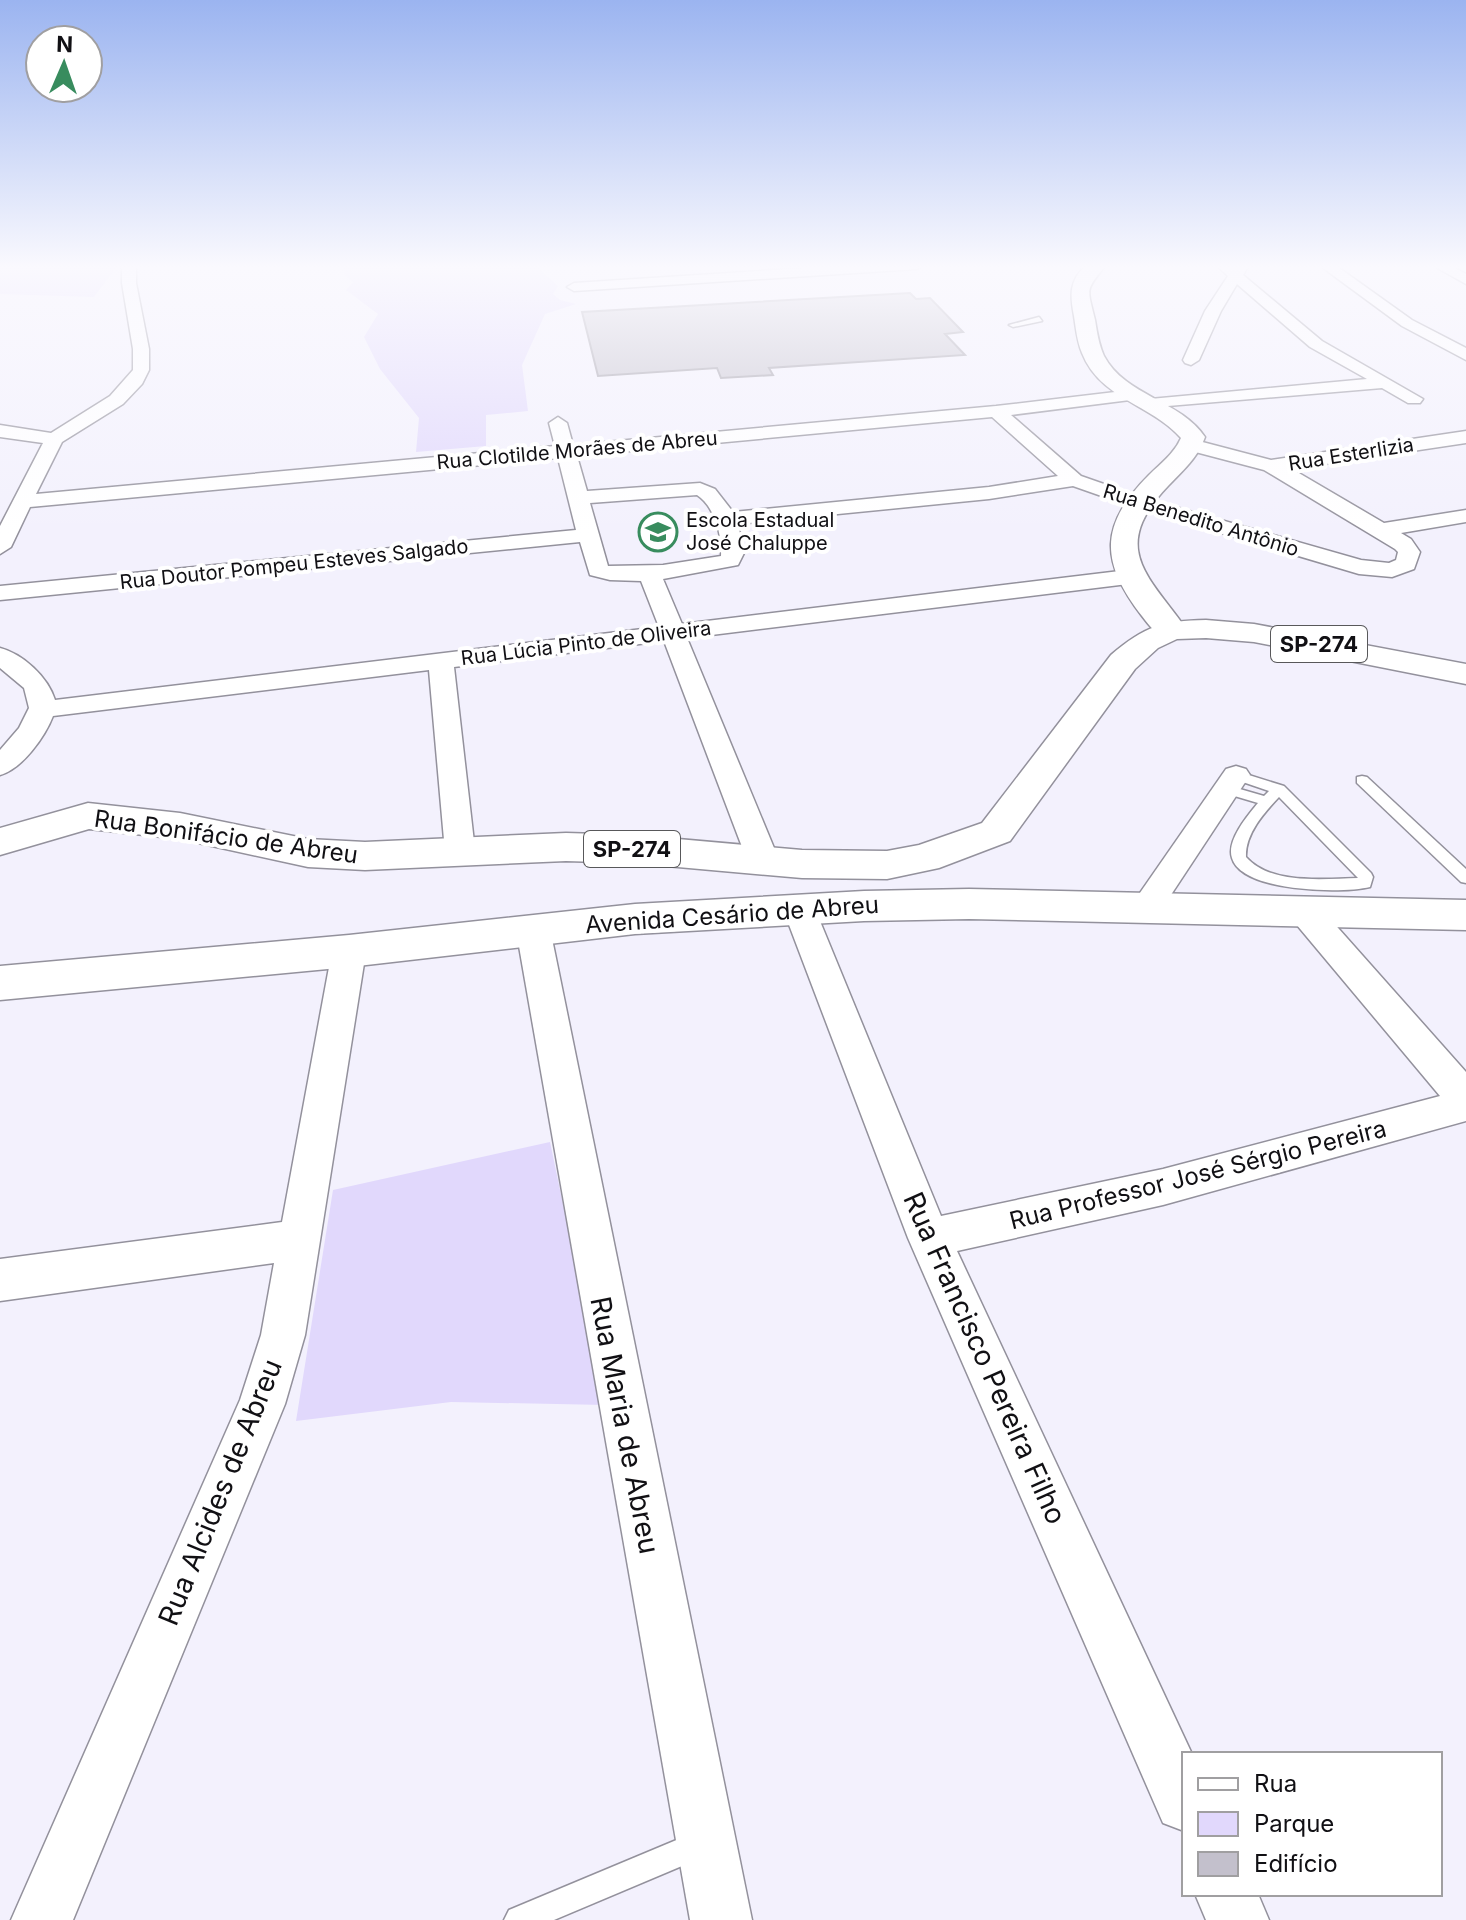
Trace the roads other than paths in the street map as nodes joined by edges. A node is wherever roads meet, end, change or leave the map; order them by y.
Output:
1 (140, 355) edge
2 (1095, 355) edge
3 (1193, 355) edge
4 (1334, 355) edge
5 (1191, 360) dead end
6 (1384, 383) junction
7 (1141, 399) junction
8 (1414, 399) dead end
9 (996, 411) junction
10 (558, 423) dead end
11 (0, 431) edge
12 (1466, 437) edge
13 (54, 439) junction
14 (1191, 445) junction
15 (567, 451) junction
16 (1271, 466) junction
17 (1074, 480) junction
18 (579, 498) junction
19 (22, 502) junction
20 (1137, 502) junction
21 (1466, 516) edge
22 (724, 519) junction
23 (1382, 530) junction
24 (588, 535) junction
25 (0, 547) edge
26 (649, 572) junction
27 (1128, 577) junction
28 (0, 593) edge
29 (1171, 630) junction
30 (672, 633) junction
31 (0, 656) edge
32 (441, 661) junction
33 (1466, 665) edge
34 (1428, 666) junction
35 (1466, 674) edge
36 (44, 709) junction
37 (0, 766) edge
38 (1362, 780) dead end
39 (1231, 782) junction
40 (1279, 789) junction
41 (1266, 801) junction
42 (996, 832) junction
43 (0, 842) edge
44 (460, 851) junction
45 (763, 860) junction
46 (972, 904) junction
47 (1464, 907) edge
48 (1146, 908) junction
49 (799, 909) junction
50 (1303, 910) junction
51 (533, 929) junction
52 (349, 951) junction
53 (0, 983) edge
54 (1466, 1102) edge
55 (929, 1238) junction
56 (298, 1240) junction
57 (0, 1280) edge
58 (1182, 1798) edge
59 (707, 1841) junction
60 (1227, 1896) edge
61 (42, 1920) edge
62 (519, 1920) edge
63 (721, 1920) edge
64 (1238, 1920) edge

1 - 13 street
2 - 7 main road
3 - 5 street
4 - 6 street
6 - 7 street, Rua Clotilde Morães de Abreu
6 - 8 street
7 - 9 street, Rua Clotilde Morães de Abreu
7 - 14 main road
9 - 15 street, Rua Clotilde Morães de Abreu
9 - 17 street, Rua Benedito Antônio
10 - 15 street
11 - 13 street
12 - 16 street, Rua Esterlizia
13 - 19 street
14 - 16 street, Rua Esterlizia
14 - 20 main road
15 - 18 street
15 - 19 street, Rua Clotilde Morães de Abreu
16 - 23 street
17 - 20 street, Rua Benedito Antônio
17 - 22 street
18 - 22 street
18 - 24 street
19 - 25 street
20 - 23 street, Rua Benedito Antônio
20 - 27 main road
21 - 23 street
22 - 26 street
24 - 26 street
24 - 28 street, Rua Doutor Pompeu Esteves Salgado
26 - 30 street
27 - 29 main road
27 - 30 street, Rua Lúcia Pinto de Oliveira
29 - 34 main road, SP-274
29 - 42 main road
30 - 32 street, Rua Lúcia Pinto de Oliveira
30 - 45 street
31 - 36 street
32 - 36 street, Rua Lúcia Pinto de Oliveira
32 - 44 street
33 - 34 street
34 - 35 main road, SP-274
36 - 37 street
38 - 47 lane
39 - 40 lane
39 - 41 lane
39 - 48 street
40 - 41 lane
40 - 41 lane
42 - 45 main road, Rua Bonifácio de Abreu / SP-274
42 - 46 main road
43 - 44 main road, Rua Bonifácio de Abreu / SP-274
44 - 45 main road, Rua Bonifácio de Abreu / SP-274
46 - 48 main road, Avenida Cesário de Abreu
46 - 49 main road, Avenida Cesário de Abreu
47 - 50 main road, Avenida Cesário de Abreu
48 - 50 main road, Avenida Cesário de Abreu
49 - 51 main road, Avenida Cesário de Abreu
49 - 55 street, Rua Francisco Pereira Filho
50 - 54 street
51 - 52 main road, Avenida Cesário de Abreu
51 - 59 street, Rua Maria de Abreu
52 - 53 main road, Avenida Cesário de Abreu
52 - 56 street, Rua Alcides de Abreu
54 - 55 street, Rua Professor José Sérgio Pereira
55 - 58 street, Rua Francisco Pereira Filho
56 - 57 street
56 - 61 street, Rua Alcides de Abreu
59 - 62 lane
59 - 63 street, Rua Maria de Abreu
60 - 64 street

